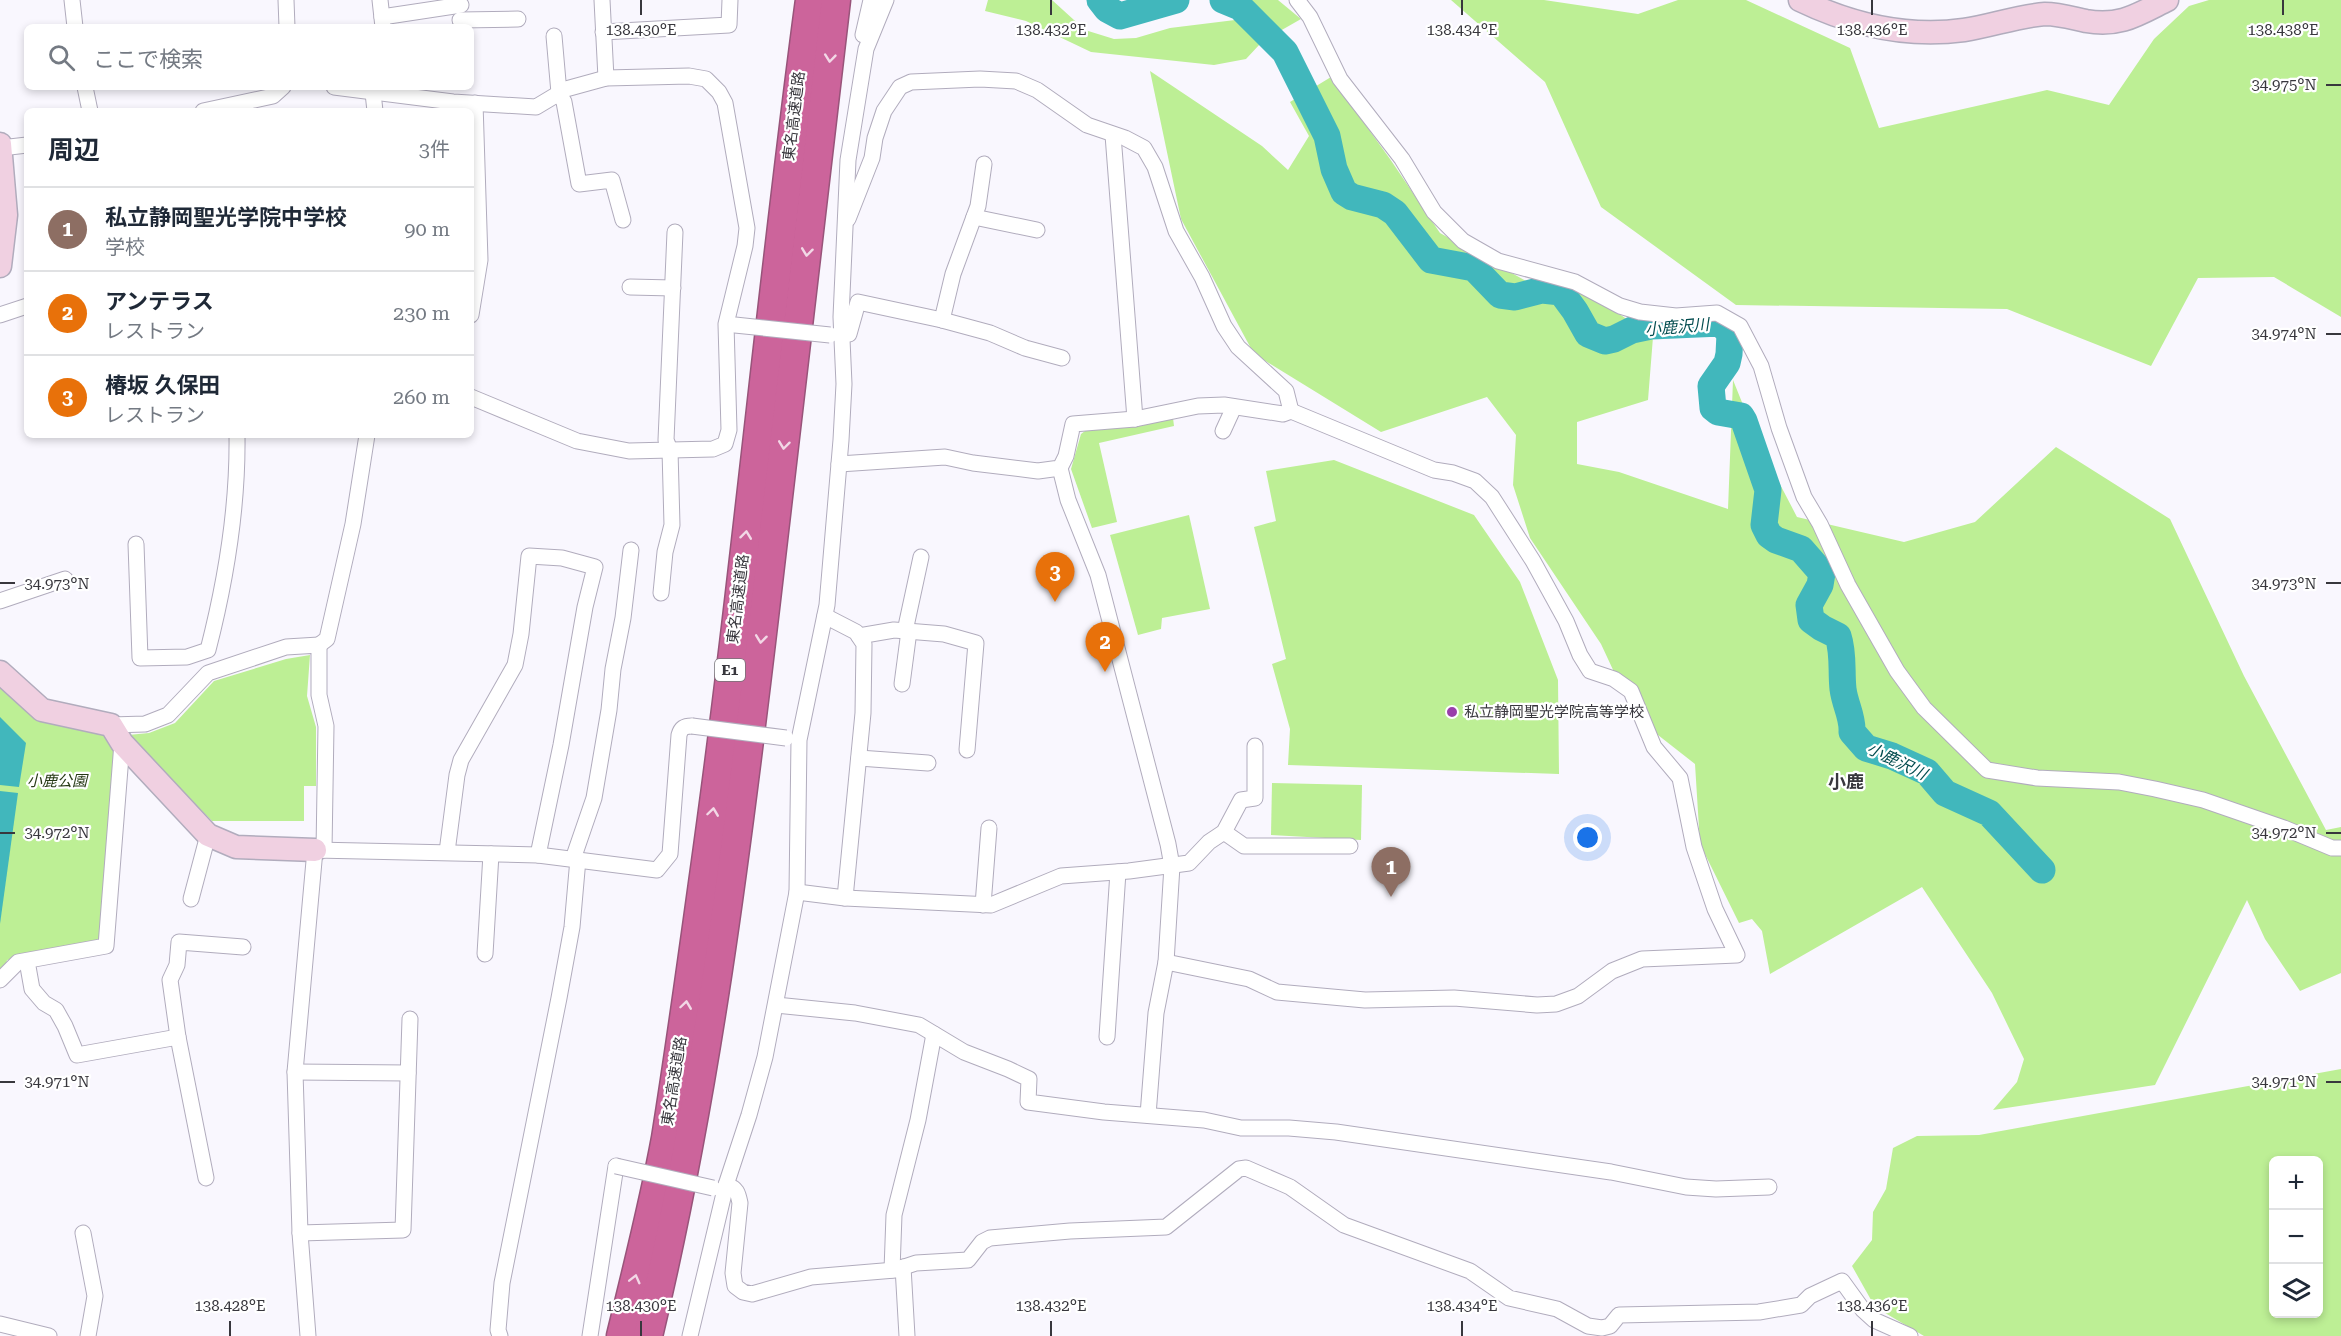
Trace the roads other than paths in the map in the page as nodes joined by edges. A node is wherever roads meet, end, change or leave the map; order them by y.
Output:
1 (72, 0) edge
2 (286, 0) edge
3 (380, 0) edge
4 (602, 0) edge
5 (730, 0) edge
6 (810, 0) edge
7 (836, 0) edge
8 (871, 0) edge
9 (886, 0) edge
10 (1298, 0) edge
11 (1800, 0) edge
12 (2168, 0) edge
13 (461, 13) edge
14 (518, 18) dead end
15 (383, 22) edge
16 (75, 24) edge
17 (287, 24) edge
18 (603, 32) junction
19 (554, 36) dead end
20 (606, 78) junction
21 (86, 90) edge
22 (280, 90) edge
23 (354, 90) edge
24 (392, 91) edge
25 (373, 93) junction
26 (559, 93) junction
27 (454, 94) edge
28 (475, 103) junction
29 (89, 108) edge
30 (217, 108) edge
31 (375, 108) edge
32 (853, 125) junction
33 (1113, 135) junction
34 (24, 145) edge
35 (0, 146) edge
36 (984, 164) dead end
37 (974, 217) junction
38 (622, 220) dead end
39 (844, 227) junction
40 (1037, 230) dead end
41 (675, 232) dead end
42 (0, 266) edge
43 (630, 287) dead end
44 (673, 288) junction
45 (474, 297) edge
46 (24, 307) edge
47 (0, 315) edge
48 (942, 320) junction
49 (731, 324) junction
50 (836, 336) junction
51 (1062, 358) dead end
52 (474, 398) edge
53 (1234, 406) junction
54 (1291, 411) junction
55 (1135, 419) junction
56 (1222, 432) dead end
57 (237, 438) edge
58 (367, 438) edge
59 (670, 450) junction
60 (839, 464) junction
61 (1060, 468) junction
62 (136, 544) dead end
63 (631, 550) dead end
64 (921, 557) dead end
65 (65, 579) dead end
66 (661, 593) dead end
67 (0, 600) edge
68 (825, 616) junction
69 (907, 631) junction
70 (859, 636) junction
71 (319, 645) junction
72 (208, 650) junction
73 (0, 672) edge
74 (208, 673) junction
75 (902, 684) dead end
76 (116, 734) junction
77 (793, 739) junction
78 (1255, 746) dead end
79 (967, 750) dead end
80 (859, 758) junction
81 (928, 763) dead end
82 (989, 828) dead end
83 (1224, 832) junction
84 (208, 835) junction
85 (1350, 846) dead end
86 (2341, 848) edge
87 (319, 850) junction
88 (447, 852) junction
89 (491, 854) junction
90 (538, 855) junction
91 (575, 859) junction
92 (1172, 866) junction
93 (1118, 872) junction
94 (797, 892) junction
95 (845, 898) junction
96 (191, 899) dead end
97 (983, 905) junction
98 (243, 947) dead end
99 (485, 954) dead end
100 (27, 961) junction
101 (1167, 962) junction
102 (0, 980) edge
103 (777, 1005) junction
104 (410, 1019) dead end
105 (934, 1034) junction
106 (178, 1037) junction
107 (1107, 1037) dead end
108 (295, 1072) junction
109 (408, 1073) junction
110 (1148, 1114) junction
111 (206, 1178) dead end
112 (1769, 1187) dead end
113 (722, 1188) junction
114 (83, 1233) dead end
115 (300, 1233) junction
116 (898, 1268) junction
117 (0, 1324) edge
118 (49, 1336) edge
119 (88, 1336) edge
120 (308, 1336) edge
121 (500, 1336) edge
122 (590, 1336) edge
123 (621, 1336) edge
124 (648, 1336) edge
125 (690, 1336) edge
126 (907, 1336) edge
127 (1910, 1336) edge

1 - 16 street
2 - 17 street
3 - 15 street
4 - 18 street
5 - 18 street
123 -> 6 highway, 東名高速道路 / E1
7 -> 124 highway, 東名高速道路 / E1
8 - 32 street
9 - 32 street
10 - 86 street
11 - 12 street
13 - 14 street
13 - 15 street
18 - 20 street
19 - 26 street
20 - 26 street
20 - 49 street
21 - 29 street
22 - 30 street
23 - 25 street
24 - 25 street
24 - 27 street
25 - 31 street
26 - 28 street
26 - 38 street
27 - 28 street
28 - 45 street
32 - 39 street
33 - 39 street
33 - 54 street
33 - 55 street
34 - 35 street
35 - 42 street
36 - 37 street
37 - 40 street
37 - 48 street
39 - 50 street
41 - 44 street
43 - 44 street
44 - 59 street
46 - 47 street
48 - 50 street
48 - 51 street
49 - 50 street, bridge
49 - 59 street
50 - 60 street
52 - 59 street
53 - 54 street
53 - 55 street
53 - 56 street
54 - 101 street
55 - 61 street
57 - 72 street
58 - 71 street
59 - 66 street
60 - 61 street
60 - 68 street
61 - 92 street
62 - 72 street
63 - 91 street
64 - 69 street
65 - 67 street
68 - 70 street
68 - 77 street
69 - 70 street
69 - 75 street
69 - 79 street
70 - 80 street
71 - 74 street
71 - 87 street
72 - 74 street
73 - 76 street
74 - 76 street
76 - 84 street
76 - 100 street
77 - 91 street, bridge
77 - 94 street
78 - 83 street
80 - 81 street
80 - 95 street
82 - 97 street
83 - 85 street
83 - 92 street
84 - 87 street
84 - 96 street
87 - 88 street
87 - 108 street
88 - 89 street
88 - 90 street
89 - 90 street
89 - 99 street
90 - 91 street
91 - 121 street
92 - 93 street
92 - 101 street
93 - 97 street
93 - 107 street
94 - 95 street
94 - 103 street
95 - 97 street
98 - 106 street
100 - 102 street
100 - 106 street
101 - 110 street
103 - 105 street
103 - 113 street
104 - 109 street
105 - 110 street
105 - 116 street
106 - 111 street
108 - 109 street
108 - 115 street
109 - 115 street
110 - 112 street
113 - 116 street
113 - 122 street, bridge
113 - 125 street
114 - 119 street
115 - 120 street
116 - 126 street
116 - 127 street
117 - 118 street

